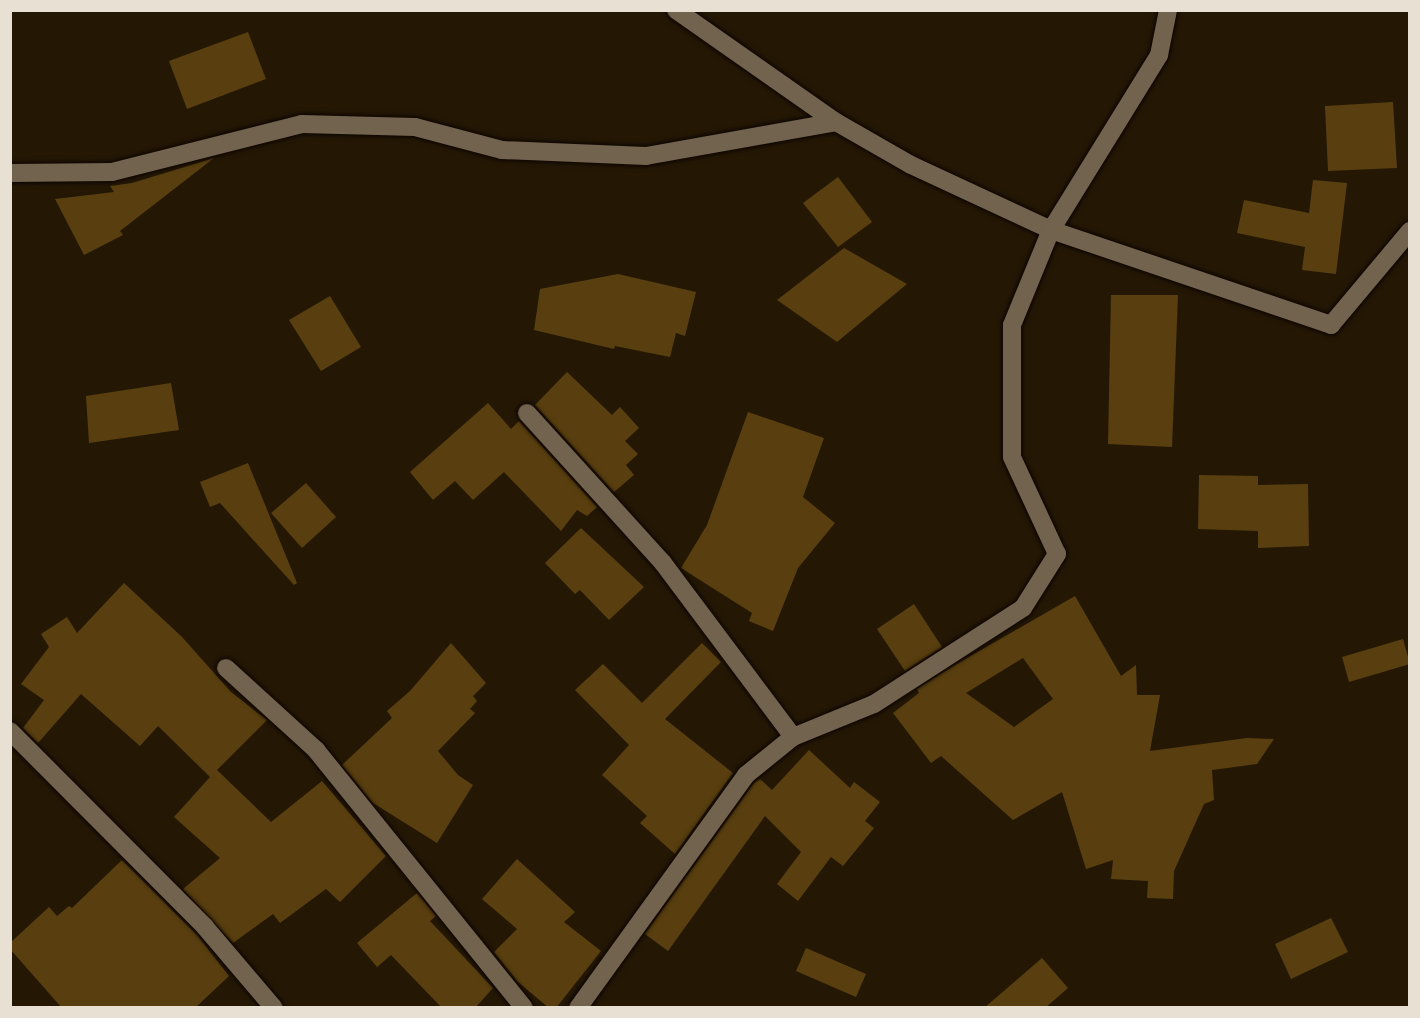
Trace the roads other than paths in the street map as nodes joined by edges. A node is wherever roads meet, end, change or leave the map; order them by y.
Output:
1 (676, 10) edge
2 (1168, 10) edge
3 (836, 122) junction
4 (10, 174) edge
5 (1051, 230) junction
6 (1410, 231) edge
7 (527, 413) dead end
8 (226, 668) dead end
9 (10, 731) edge
10 (793, 737) junction
11 (274, 1008) edge
12 (524, 1008) edge
13 (578, 1008) edge

1 - 3 street
2 - 5 street
3 - 4 street
3 - 5 street
5 - 6 street
5 - 10 street
7 - 10 street
8 - 12 street
9 - 11 street
10 - 13 street

